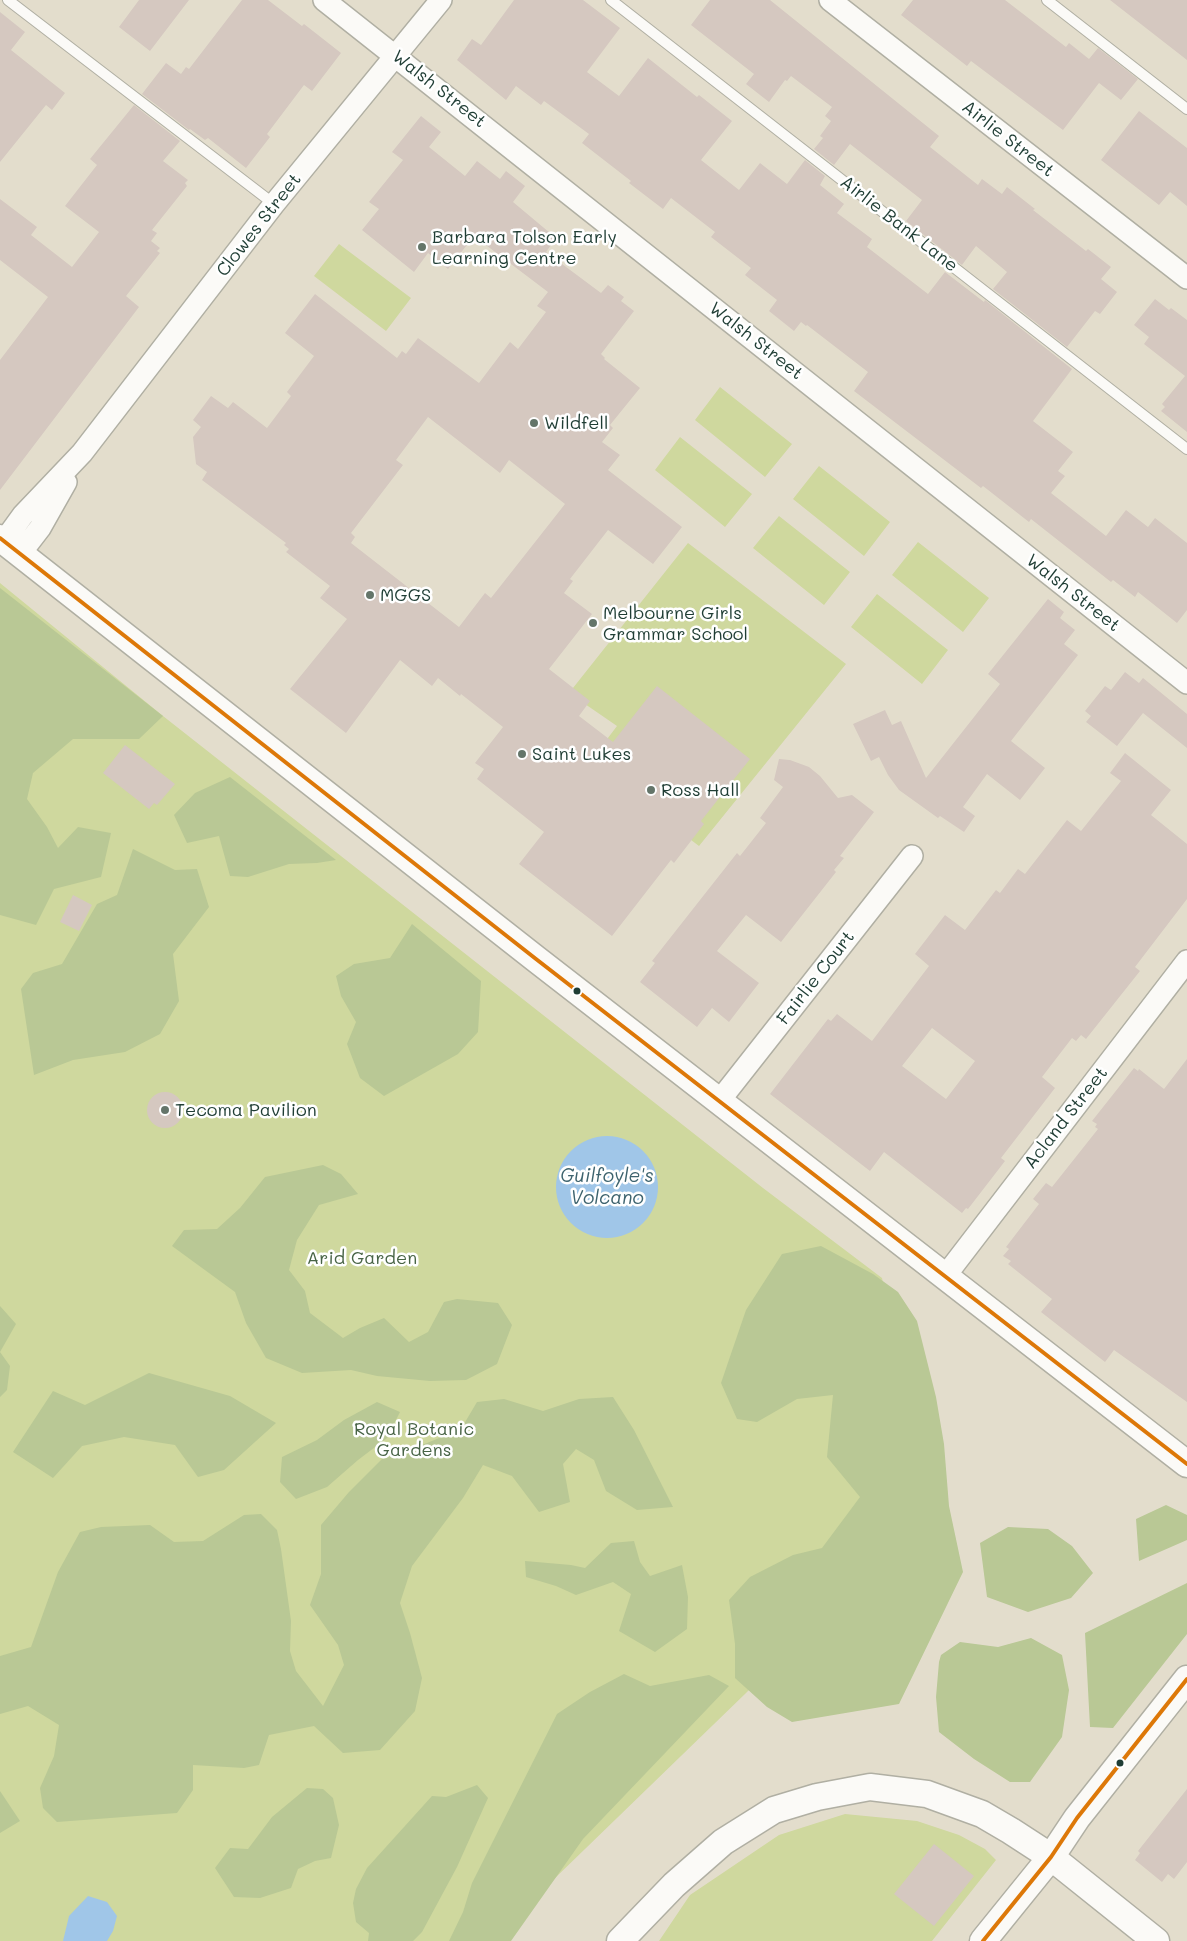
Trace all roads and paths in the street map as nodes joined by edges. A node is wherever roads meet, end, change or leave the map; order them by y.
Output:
1 (8, 0) edge
2 (324, 0) edge
3 (441, 0) edge
4 (611, 0) edge
5 (830, 0) edge
6 (1047, 0) edge
7 (396, 56) junction
8 (1187, 109) edge
9 (274, 204) junction
10 (1187, 278) edge
11 (1187, 449) edge
12 (8, 544) edge
13 (1187, 683) edge
14 (912, 856) dead end
15 (1187, 961) edge
16 (720, 1100) junction
17 (946, 1275) junction
18 (1187, 1464) edge
19 (1187, 1679) edge
20 (1051, 1857) junction
21 (620, 1941) edge
22 (983, 1941) edge
23 (1156, 1941) edge

1 - 9 lane
2 - 7 street, Walsh Street
3 - 7 street, Clowes Street
4 - 11 lane, Airlie Bank Lane
5 - 10 street, Airlie Street
6 - 8 lane
7 - 9 street, Clowes Street
7 - 13 street, Walsh Street
9 - 12 street, Clowes Street
12 - 16 street
14 - 16 street, Fairlie Court
15 - 17 street, Acland Street
16 - 17 street
17 - 18 street
19 - 20 street
20 - 21 street
20 - 22 street
20 - 23 street

